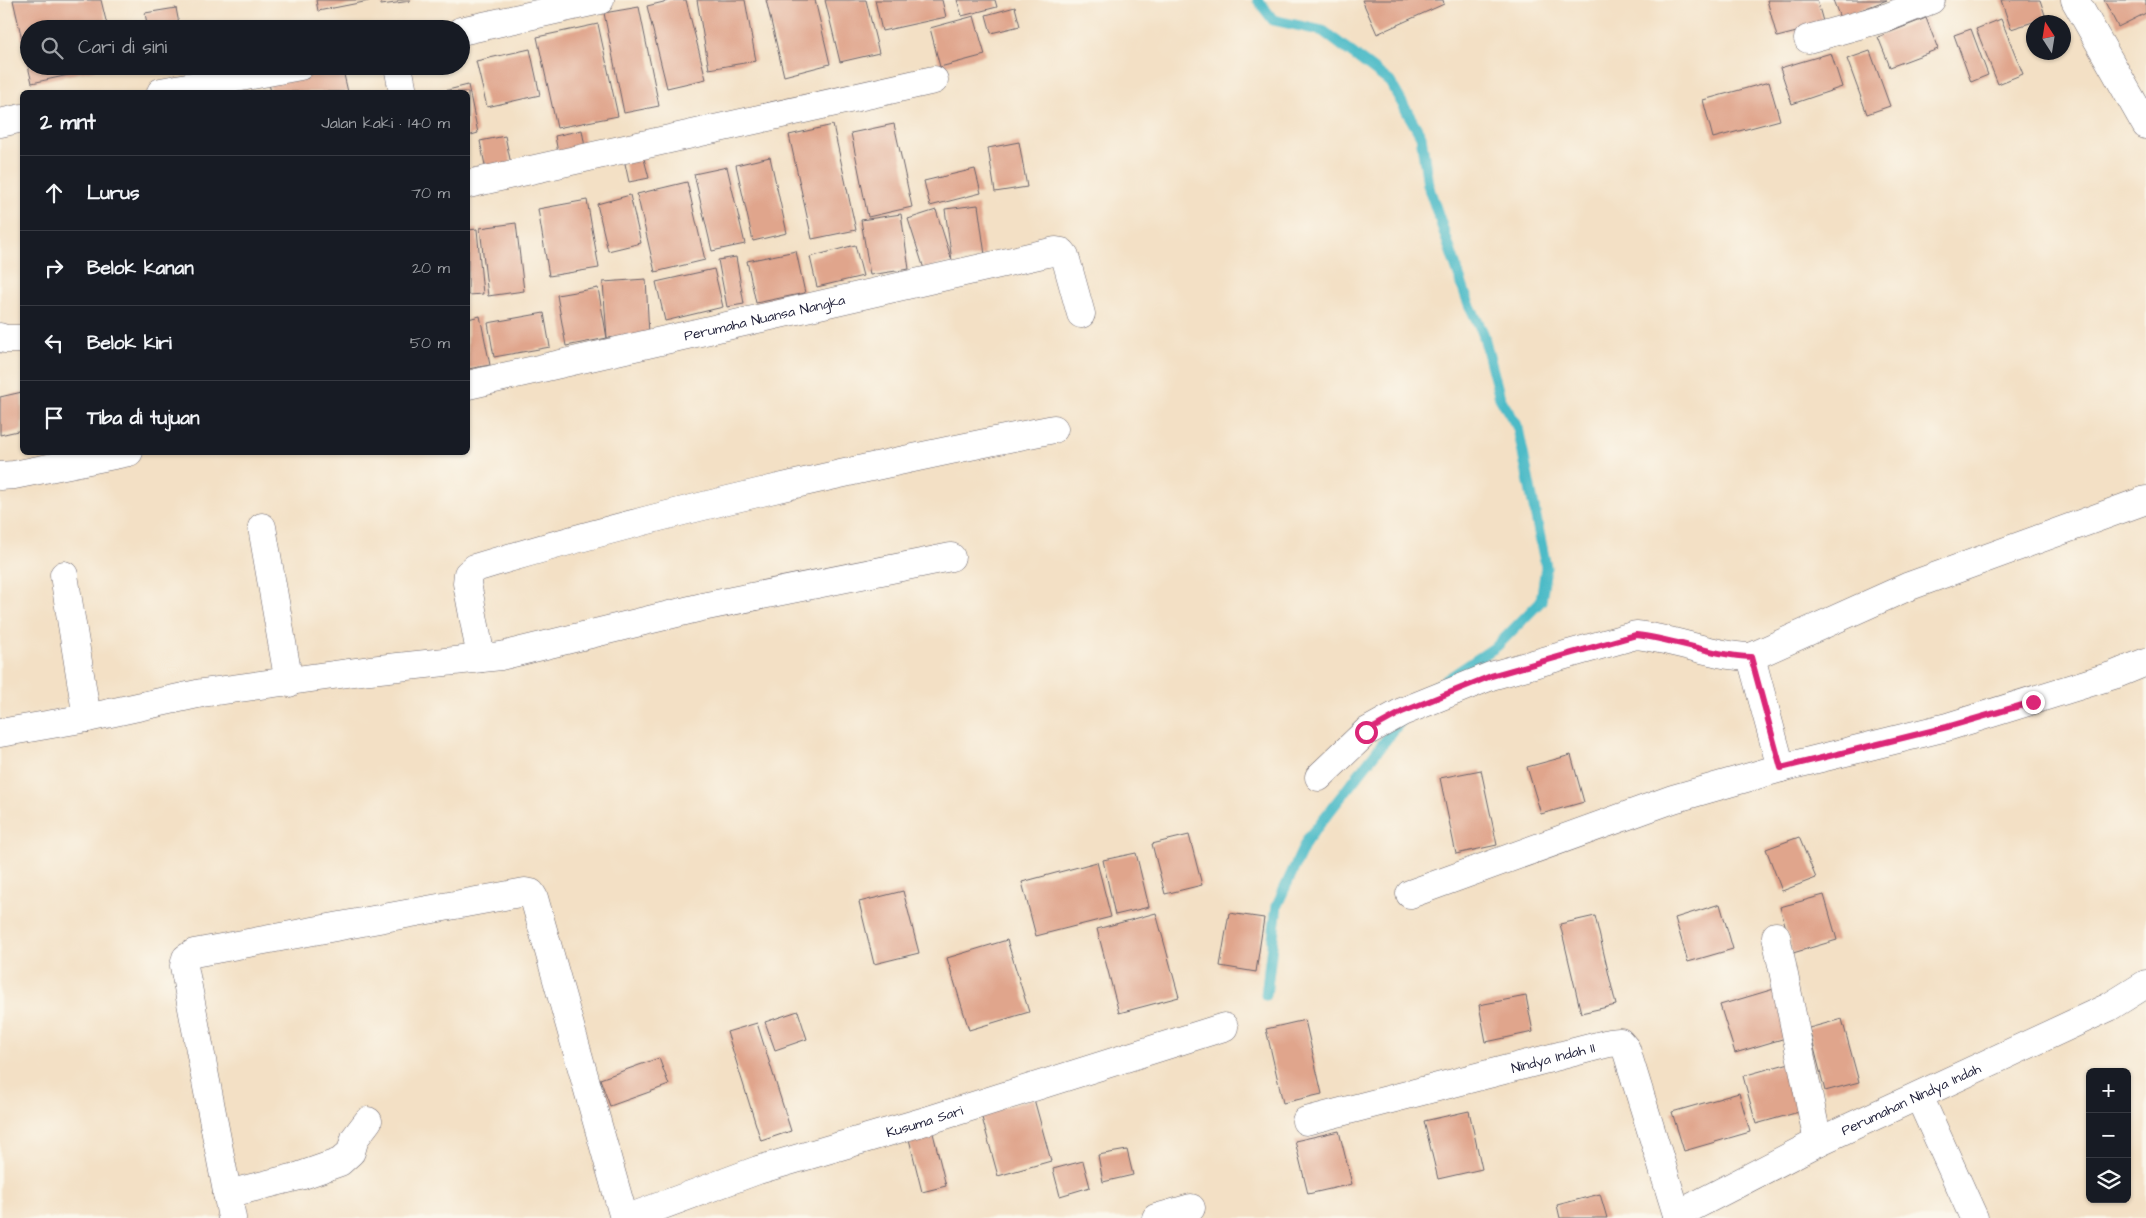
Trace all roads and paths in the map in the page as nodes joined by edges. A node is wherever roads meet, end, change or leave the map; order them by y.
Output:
1 (1931, 0) edge
2 (2075, 0) edge
3 (589, 1) edge
4 (470, 29) edge
5 (1808, 39) dead end
6 (252, 75) edge
7 (400, 75) edge
8 (934, 80) dead end
9 (171, 90) edge
10 (403, 90) edge
11 (20, 118) edge
12 (0, 122) edge
13 (2146, 125) edge
14 (470, 184) edge
15 (1082, 314) dead end
16 (0, 337) edge
17 (20, 339) edge
18 (470, 385) edge
19 (1054, 429) dead end
20 (114, 455) edge
21 (0, 476) edge
22 (2146, 500) edge
23 (262, 527) dead end
24 (951, 557) dead end
25 (64, 575) dead end
26 (1751, 657) junction
27 (481, 658) junction
28 (2146, 662) edge
29 (288, 683) junction
30 (87, 718) junction
31 (0, 733) edge
32 (1781, 768) junction
33 (1319, 777) dead end
34 (1410, 894) dead end
35 (1776, 936) dead end
36 (2146, 984) edge
37 (1224, 1027) dead end
38 (1919, 1096) junction
39 (368, 1121) dead end
40 (1306, 1121) dead end
41 (1818, 1142) junction
42 (230, 1206) edge
43 (1191, 1208) dead end
44 (1678, 1217) edge
45 (626, 1218) edge
46 (1156, 1218) edge
47 (1974, 1218) edge

1 - 5 street
2 - 13 street
3 - 4 street
6 - 9 street
7 - 10 street
8 - 14 street
11 - 12 street
15 - 18 street, Perumaha Nuansa Nangka
16 - 17 street
19 - 27 street
20 - 21 street
22 - 26 street
23 - 29 street
24 - 27 street
25 - 30 street
26 - 32 street
26 - 33 street
27 - 29 street
28 - 32 street
29 - 30 street
30 - 31 street
32 - 34 street
35 - 41 street
36 - 38 street, Perumahan Nindya Indah
37 - 45 street, Kusuma Sari
38 - 41 street, Perumahan Nindya Indah
38 - 47 street
39 - 42 street
40 - 44 street, Nindya Indah II
41 - 44 street, Perumahan Nindya Indah
42 - 45 street
43 - 46 street

